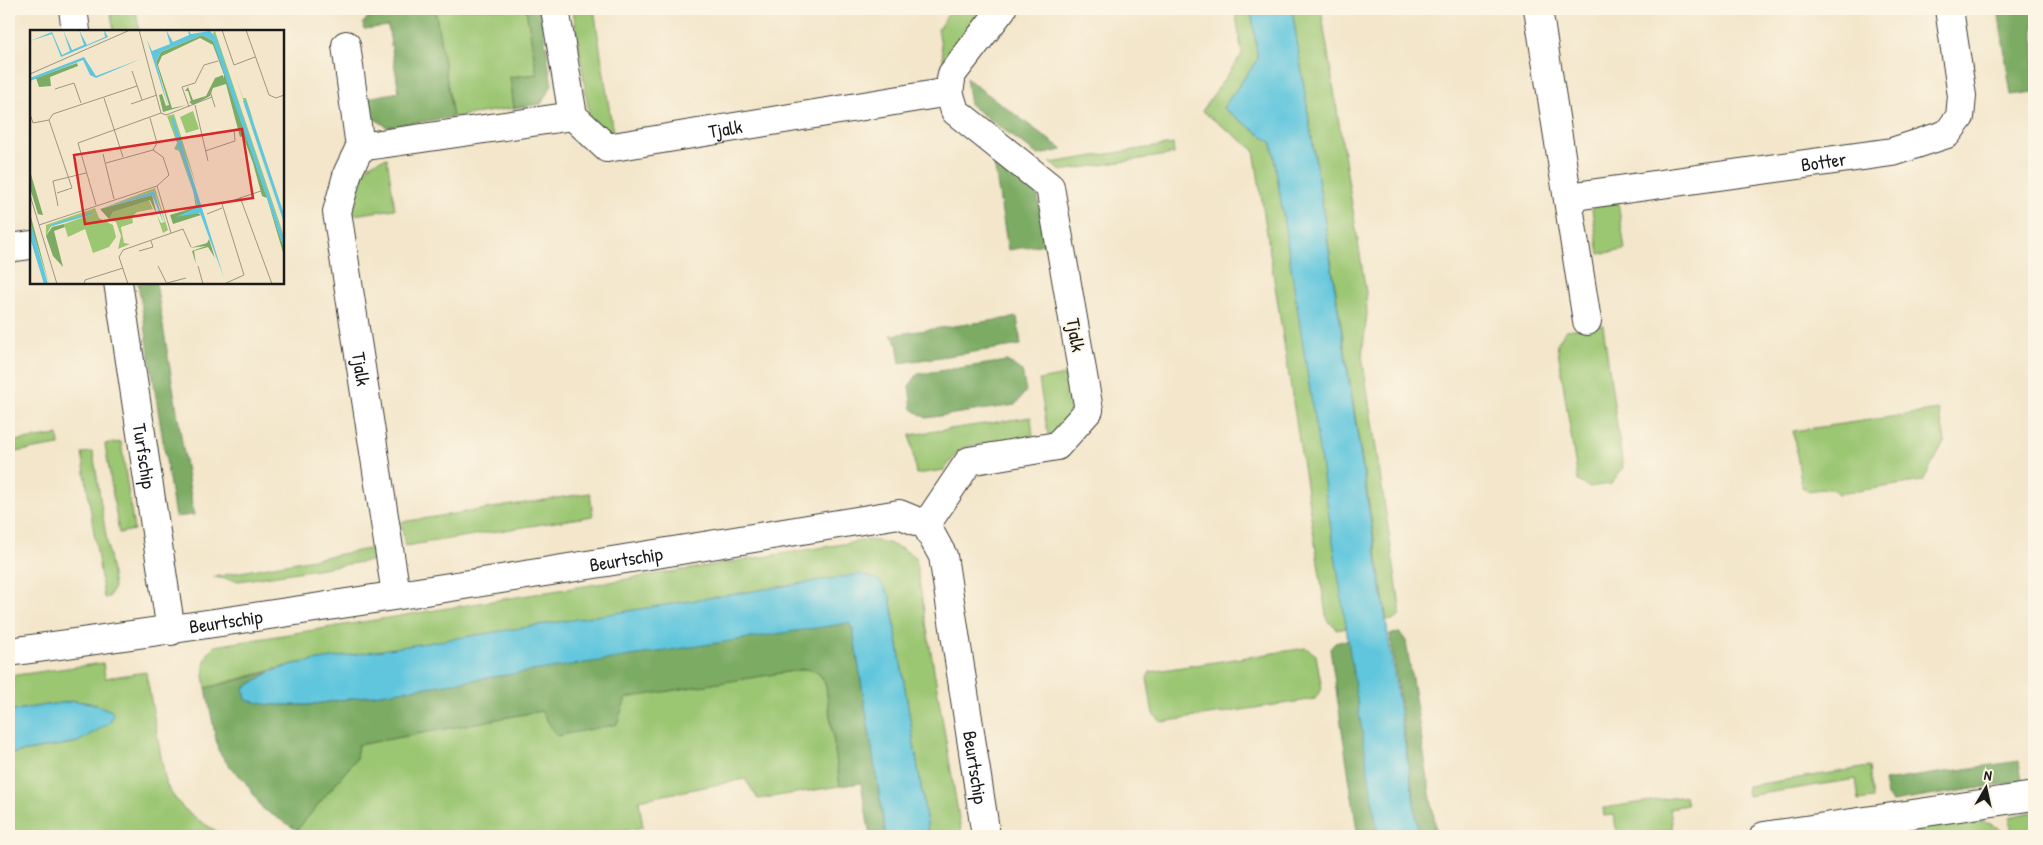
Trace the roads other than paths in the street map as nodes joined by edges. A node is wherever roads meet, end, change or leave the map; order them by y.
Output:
1 (73, 9) edge
2 (555, 9) edge
3 (1002, 9) edge
4 (1538, 9) edge
5 (1948, 9) edge
6 (76, 30) edge
7 (346, 45) dead end
8 (949, 92) junction
9 (573, 116) junction
10 (360, 147) junction
11 (1568, 197) junction
12 (30, 244) edge
13 (9, 248) edge
14 (118, 284) edge
15 (1587, 321) dead end
16 (926, 525) junction
17 (396, 594) junction
18 (171, 630) junction
19 (9, 652) edge
20 (2034, 796) edge
21 (1898, 826) edge
22 (986, 836) edge
23 (1764, 836) edge

1 - 6 street
2 - 9 street
3 - 8 street
4 - 11 street
5 - 11 street, Botter
7 - 10 street
8 - 9 street, Tjalk
8 - 16 street, Tjalk
9 - 10 street
10 - 17 street, Tjalk
11 - 15 street
12 - 13 street
14 - 18 street, Turfschip
16 - 17 street, Beurtschip
16 - 22 street, Beurtschip
17 - 18 street, Beurtschip
18 - 19 street, Beurtschip
20 - 21 street
21 - 23 street

